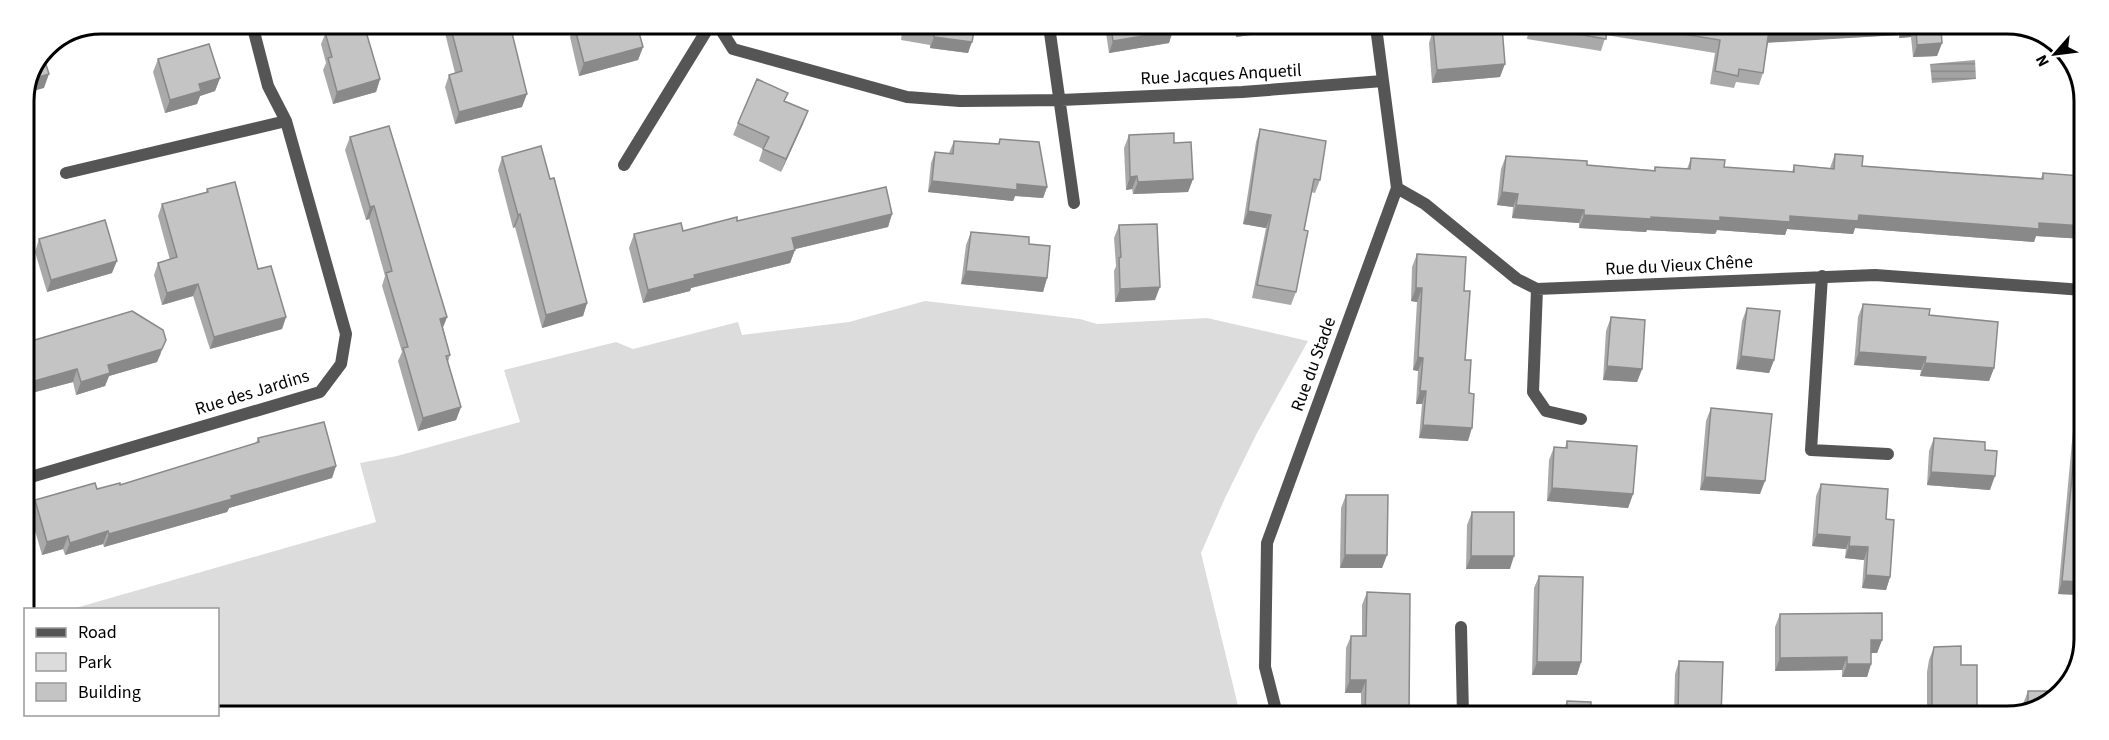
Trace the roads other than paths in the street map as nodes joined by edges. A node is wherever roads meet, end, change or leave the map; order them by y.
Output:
1 (255, 34) edge
2 (704, 34) edge
3 (723, 34) edge
4 (1050, 34) edge
5 (1377, 34) edge
6 (1383, 81) junction
7 (1061, 100) junction
8 (286, 121) junction
9 (624, 165) dead end
10 (66, 173) dead end
11 (1397, 188) junction
12 (1074, 203) dead end
13 (1822, 276) junction
14 (1537, 289) junction
15 (2074, 289) edge
16 (1581, 419) dead end
17 (1888, 454) dead end
18 (35, 476) edge
19 (1461, 627) dead end
20 (1275, 706) edge
21 (1463, 706) edge

1 - 8 street, Rue des Jardins
2 - 9 street
3 - 7 street, Rue Jacques Anquetil
4 - 7 street
5 - 6 street, Rue du Stade
6 - 7 street, Rue Jacques Anquetil
6 - 11 street, Rue du Stade
7 - 12 street
8 - 10 street
8 - 18 street, Rue des Jardins
11 - 14 street
11 - 20 street, Rue du Stade
13 - 14 street, Rue du Vieux Chêne
13 - 15 street, Rue du Vieux Chêne
13 - 17 street
14 - 16 street
19 - 21 street

